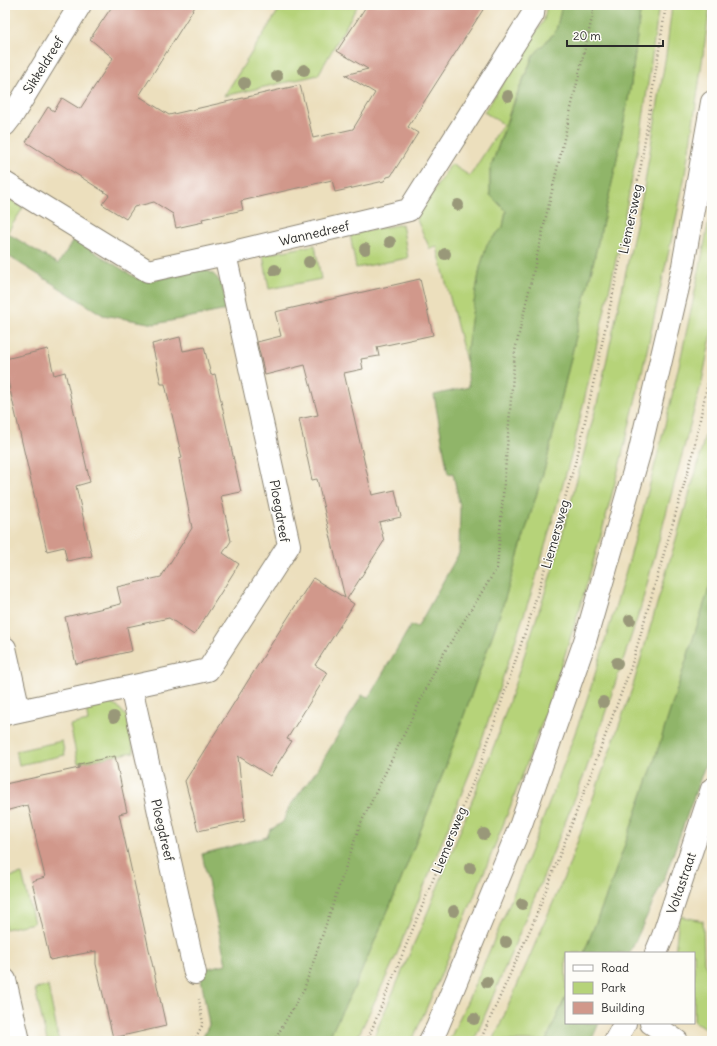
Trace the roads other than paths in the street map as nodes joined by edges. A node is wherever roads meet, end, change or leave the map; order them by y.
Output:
1 (80, 5) edge
2 (534, 5) edge
3 (712, 102) edge
4 (5, 125) edge
5 (5, 183) edge
6 (225, 254) junction
7 (5, 648) edge
8 (131, 687) junction
9 (12, 712) edge
10 (712, 789) edge
11 (656, 952) edge
12 (195, 973) road end
13 (5, 980) edge
14 (624, 1024) edge
15 (652, 1024) edge
16 (20, 1041) edge
17 (430, 1041) edge
18 (615, 1041) edge
19 (677, 1041) edge

1 - 4 street, Sikkeldreef
2 - 6 street, Wannedreef
3 - 17 street
5 - 6 street, Wannedreef
6 - 8 street, Ploegdreef
7 - 9 street, Ploegdreef
8 - 9 street, Ploegdreef
8 - 12 street, Ploegdreef
10 - 11 street, Voltastraat
13 - 16 street
14 - 18 street
15 - 19 street

